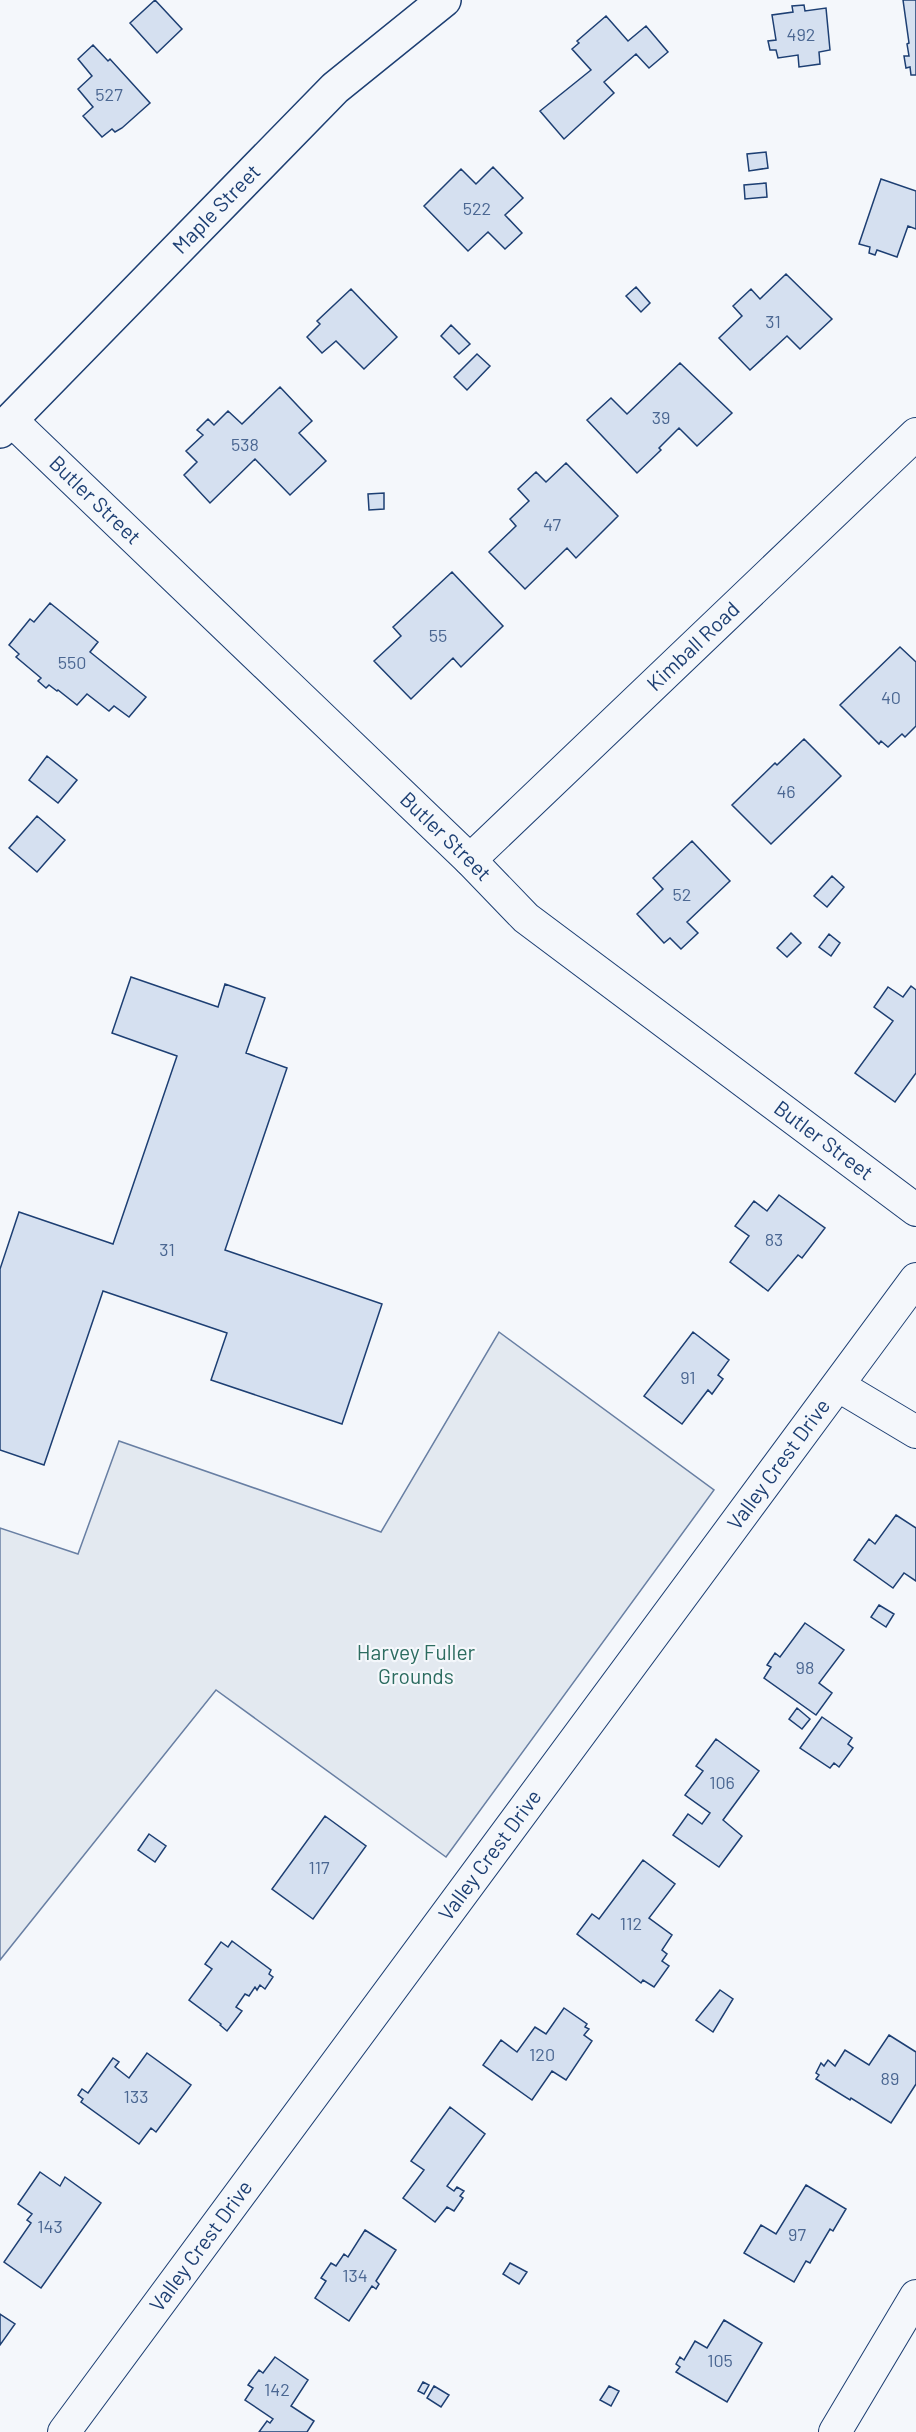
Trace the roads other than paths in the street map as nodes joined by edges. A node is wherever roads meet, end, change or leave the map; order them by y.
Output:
1 (444, 0) edge
2 (5, 425) edge
3 (916, 434) edge
4 (470, 860) junction
5 (916, 1210) edge
6 (916, 1279) edge
7 (839, 1386) junction
8 (916, 1432) edge
9 (916, 2296) edge
10 (64, 2432) edge
11 (835, 2432) edge

1 - 2 main road, Maple Street
2 - 4 street, Butler Street
3 - 4 street, Kimball Road
4 - 5 street, Butler Street
6 - 7 street, Valley Crest Drive
7 - 8 street
7 - 10 street, Valley Crest Drive
9 - 11 street

